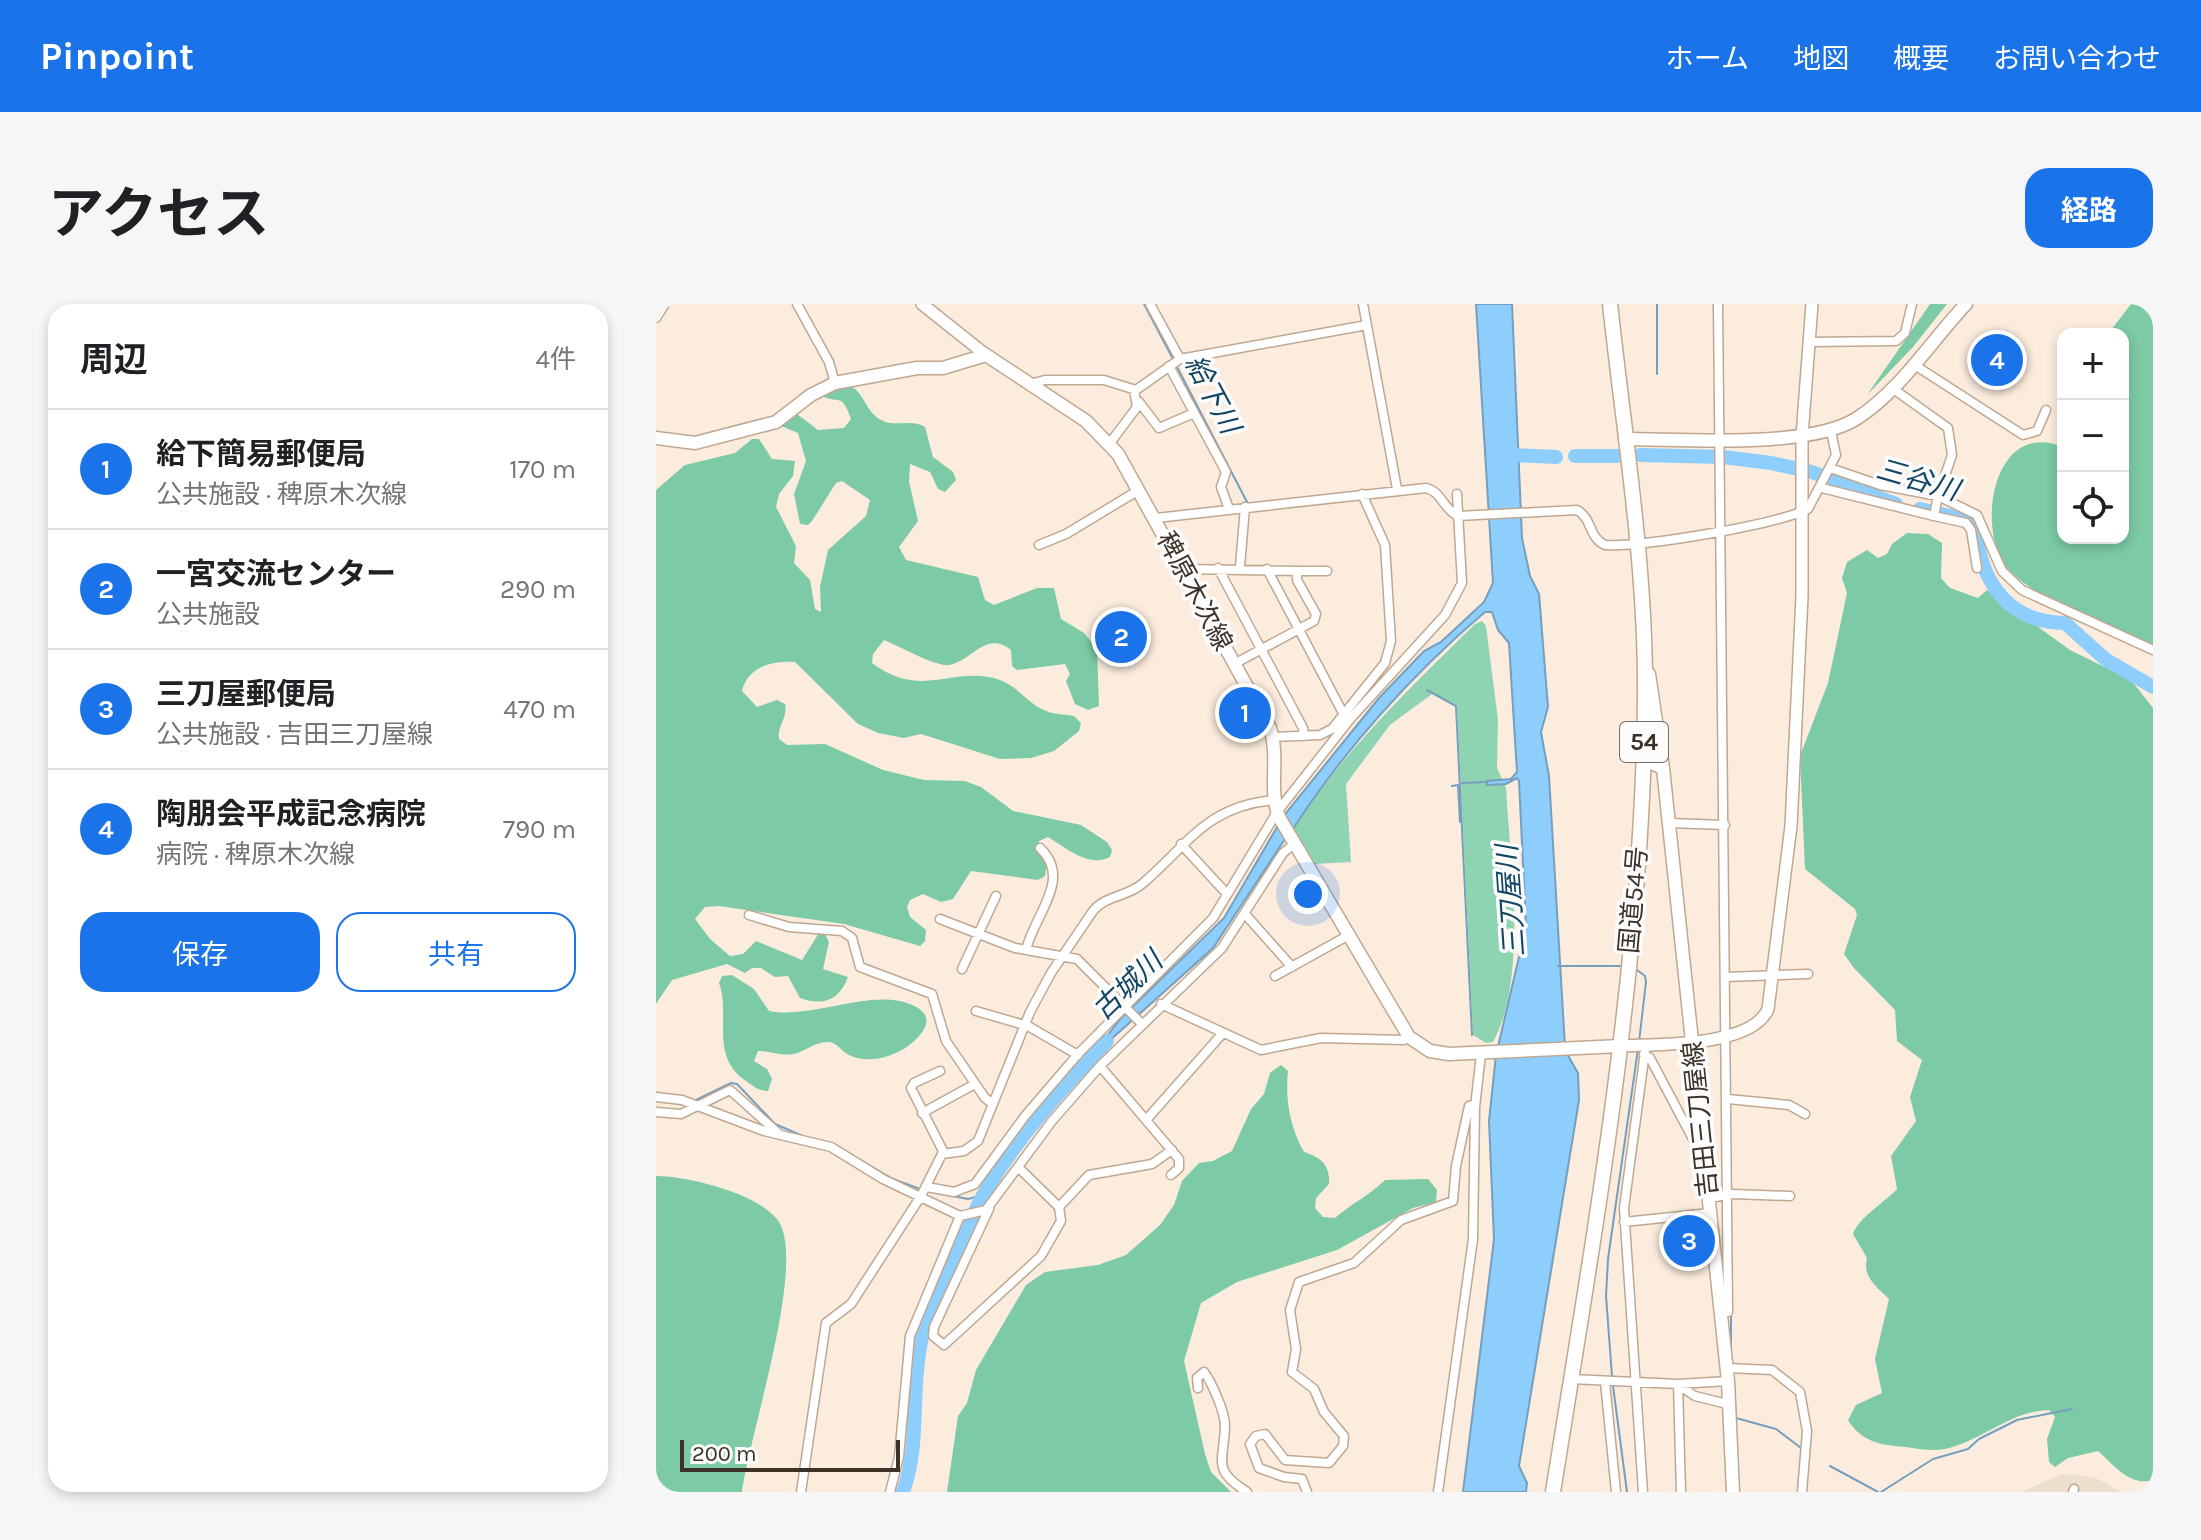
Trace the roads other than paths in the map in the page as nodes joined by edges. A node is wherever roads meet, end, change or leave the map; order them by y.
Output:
1 (665, 304) edge
2 (797, 304) edge
3 (1150, 304) edge
4 (1363, 304) edge
5 (1610, 304) edge
6 (1718, 304) edge
7 (1812, 304) edge
8 (1912, 304) edge
9 (1966, 304) edge
10 (929, 306) edge
11 (656, 318) edge
12 (1367, 325) junction
13 (1809, 342) junction
14 (986, 355) junction
15 (1174, 363) junction
16 (1913, 364) junction
17 (835, 383) junction
18 (1030, 384) junction
19 (1892, 387) junction
20 (1134, 390) junction
21 (1139, 402) junction
22 (2046, 410) dead end
23 (1194, 413) junction
24 (1831, 431) junction
25 (1802, 436) junction
26 (656, 438) edge
27 (1718, 438) junction
28 (1625, 439) junction
29 (1110, 443) junction
30 (1830, 468) junction
31 (1822, 488) junction
32 (1397, 489) junction
33 (1139, 490) junction
34 (1362, 494) junction
35 (1457, 494) dead end
36 (1938, 496) junction
37 (1245, 507) junction
38 (1229, 509) junction
39 (1801, 512) junction
40 (1934, 513) junction
41 (1459, 516) junction
42 (1156, 518) junction
43 (1720, 529) junction
44 (1635, 542) junction
45 (1039, 545) dead end
46 (1240, 567) junction
47 (1218, 568) junction
48 (1977, 568) dead end
49 (1182, 569) junction
50 (1267, 569) junction
51 (1297, 571) junction
52 (1327, 571) dead end
53 (1297, 630) junction
54 (1261, 650) junction
55 (2153, 650) edge
56 (1644, 651) junction
57 (1234, 664) junction
58 (1344, 715) junction
59 (1304, 736) junction
60 (1273, 737) junction
61 (1644, 760) junction
62 (1663, 768) junction
63 (1277, 810) junction
64 (1668, 823) junction
65 (1725, 825) junction
66 (1292, 841) junction
67 (1181, 844) junction
68 (1040, 848) dead end
69 (1227, 894) junction
70 (996, 896) dead end
71 (1245, 914) junction
72 (749, 915) dead end
73 (940, 919) dead end
74 (980, 935) junction
75 (1349, 935) junction
76 (1026, 950) junction
77 (1062, 956) junction
78 (1292, 967) junction
79 (962, 969) dead end
80 (1808, 974) dead end
81 (1275, 976) dead end
82 (1775, 976) junction
83 (1726, 977) junction
84 (1161, 1004) junction
85 (1126, 1006) junction
86 (976, 1011) dead end
87 (1141, 1022) junction
88 (1024, 1025) junction
89 (1222, 1034) junction
90 (1729, 1035) junction
91 (1409, 1037) junction
92 (1692, 1042) junction
93 (1633, 1047) junction
94 (1483, 1054) junction
95 (1078, 1055) junction
96 (1100, 1066) junction
97 (940, 1071) dead end
98 (975, 1084) junction
99 (656, 1097) edge
100 (1728, 1099) junction
101 (694, 1104) junction
102 (993, 1104) junction
103 (1475, 1104) junction
104 (656, 1112) edge
105 (922, 1113) junction
106 (1805, 1114) dead end
107 (1147, 1119) junction
108 (782, 1136) junction
109 (1703, 1146) junction
110 (1172, 1150) junction
111 (944, 1153) junction
112 (1018, 1167) junction
113 (1171, 1175) dead end
114 (924, 1191) junction
115 (1728, 1195) junction
116 (1790, 1196) dead end
117 (1709, 1198) junction
118 (1059, 1207) junction
119 (988, 1209) junction
120 (1710, 1213) junction
121 (963, 1217) junction
122 (1624, 1222) junction
123 (1721, 1312) junction
124 (1728, 1374) junction
125 (1571, 1379) junction
126 (1610, 1383) junction
127 (1634, 1383) junction
128 (1678, 1384) junction
129 (1198, 1388) dead end
130 (1731, 1405) junction
131 (892, 1491) edge
132 (801, 1492) edge
133 (1247, 1492) edge
134 (1307, 1492) edge
135 (1438, 1492) edge
136 (1553, 1492) edge
137 (1616, 1492) edge
138 (1643, 1492) edge
139 (1681, 1492) edge
140 (1733, 1492) edge
141 (1802, 1492) edge

1 - 11 street
2 - 17 street
3 - 15 street
4 - 12 street
5 - 28 highway, 国道54号 / 54
6 - 27 street
7 - 13 street
8 - 13 street
9 - 16 main road
10 - 14 street
12 - 15 street
12 - 32 street
13 - 25 street
14 - 17 main road
14 - 18 main road, 稗原木次線
15 - 20 street
15 - 23 street
16 - 19 main road
16 - 22 street
17 - 26 main road
18 - 20 street
18 - 29 main road, 稗原木次線
19 - 24 main road
19 - 36 street
20 - 21 street
21 - 23 street
21 - 29 street
23 - 38 street
24 - 25 main road
24 - 30 street
25 - 27 main road
25 - 39 street
27 - 28 main road
27 - 43 street
28 - 44 highway, 国道54号 / 54
29 - 33 main road, 稗原木次線
30 - 31 street
30 - 36 street
31 - 39 street
31 - 40 street
32 - 34 street
32 - 41 street
33 - 42 main road, 稗原木次線
33 - 45 street
34 - 37 street
34 - 58 street
35 - 41 street
36 - 40 street
36 - 55 street
37 - 38 street
37 - 46 street
38 - 42 street
39 - 43 street
39 - 82 street
40 - 48 street
41 - 44 street
41 - 63 street
42 - 49 main road, 稗原木次線
43 - 44 street
43 - 65 street
44 - 56 highway, 国道54号 / 54
46 - 47 street
46 - 50 street
47 - 49 street
47 - 54 street
49 - 57 main road, 稗原木次線
50 - 51 street
50 - 53 street
51 - 52 street
51 - 53 street
53 - 54 street
53 - 58 street
54 - 57 street
54 - 59 street
56 - 61 highway, 国道54号 / 54
56 - 62 main road, 吉田三刀屋線
57 - 60 main road, 稗原木次線
58 - 59 street
59 - 60 street
60 - 63 main road, 稗原木次線
61 - 62 main road
61 - 93 highway, 国道54号 / 54
62 - 64 main road, 吉田三刀屋線
63 - 66 main road
63 - 67 street
63 - 69 street
64 - 65 street
64 - 92 main road, 吉田三刀屋線
65 - 83 street
66 - 71 street
66 - 75 main road
67 - 69 street
67 - 77 street
68 - 76 street
69 - 85 street
70 - 74 street
71 - 78 street
71 - 84 street
72 - 98 street
73 - 74 street
74 - 76 street
74 - 79 street
75 - 78 street
75 - 91 main road
76 - 77 street
77 - 85 street
77 - 88 street
78 - 81 street
80 - 82 street
82 - 83 street
82 - 90 street
83 - 90 street
84 - 87 street
84 - 89 street
85 - 87 street
85 - 95 street
86 - 88 street
87 - 96 street
88 - 95 street
88 - 102 street
89 - 91 street
89 - 107 street
90 - 92 street
90 - 100 street
91 - 94 main road
92 - 93 street
92 - 109 main road, 吉田三刀屋線
93 - 94 main road
93 - 109 street
93 - 122 street
93 - 125 highway, 国道54号 / 54
94 - 103 street
95 - 114 street
96 - 107 street
96 - 112 street
97 - 105 street
98 - 102 street
98 - 105 street
99 - 101 street
100 - 106 street
100 - 115 street
101 - 104 street
101 - 108 street
101 - 108 street
102 - 111 street
103 - 134 street
103 - 135 street
105 - 111 street
107 - 110 street
108 - 114 street
109 - 117 main road, 吉田三刀屋線
110 - 113 street
110 - 118 street
111 - 114 street
112 - 118 street
112 - 119 street
114 - 121 street
114 - 132 street
115 - 116 street
115 - 117 street
115 - 123 street
117 - 120 main road, 吉田三刀屋線
118 - 119 street
119 - 121 street
120 - 122 street
120 - 123 main road, 吉田三刀屋線
121 - 131 street
122 - 127 street
123 - 124 main road, 吉田三刀屋線
124 - 128 street
124 - 130 main road, 吉田三刀屋線
124 - 141 street
125 - 126 street
125 - 136 highway, 国道54号 / 54
126 - 127 street
126 - 137 street
127 - 128 street
127 - 138 street
128 - 130 street
128 - 139 street
129 - 133 street
130 - 140 main road, 吉田三刀屋線

